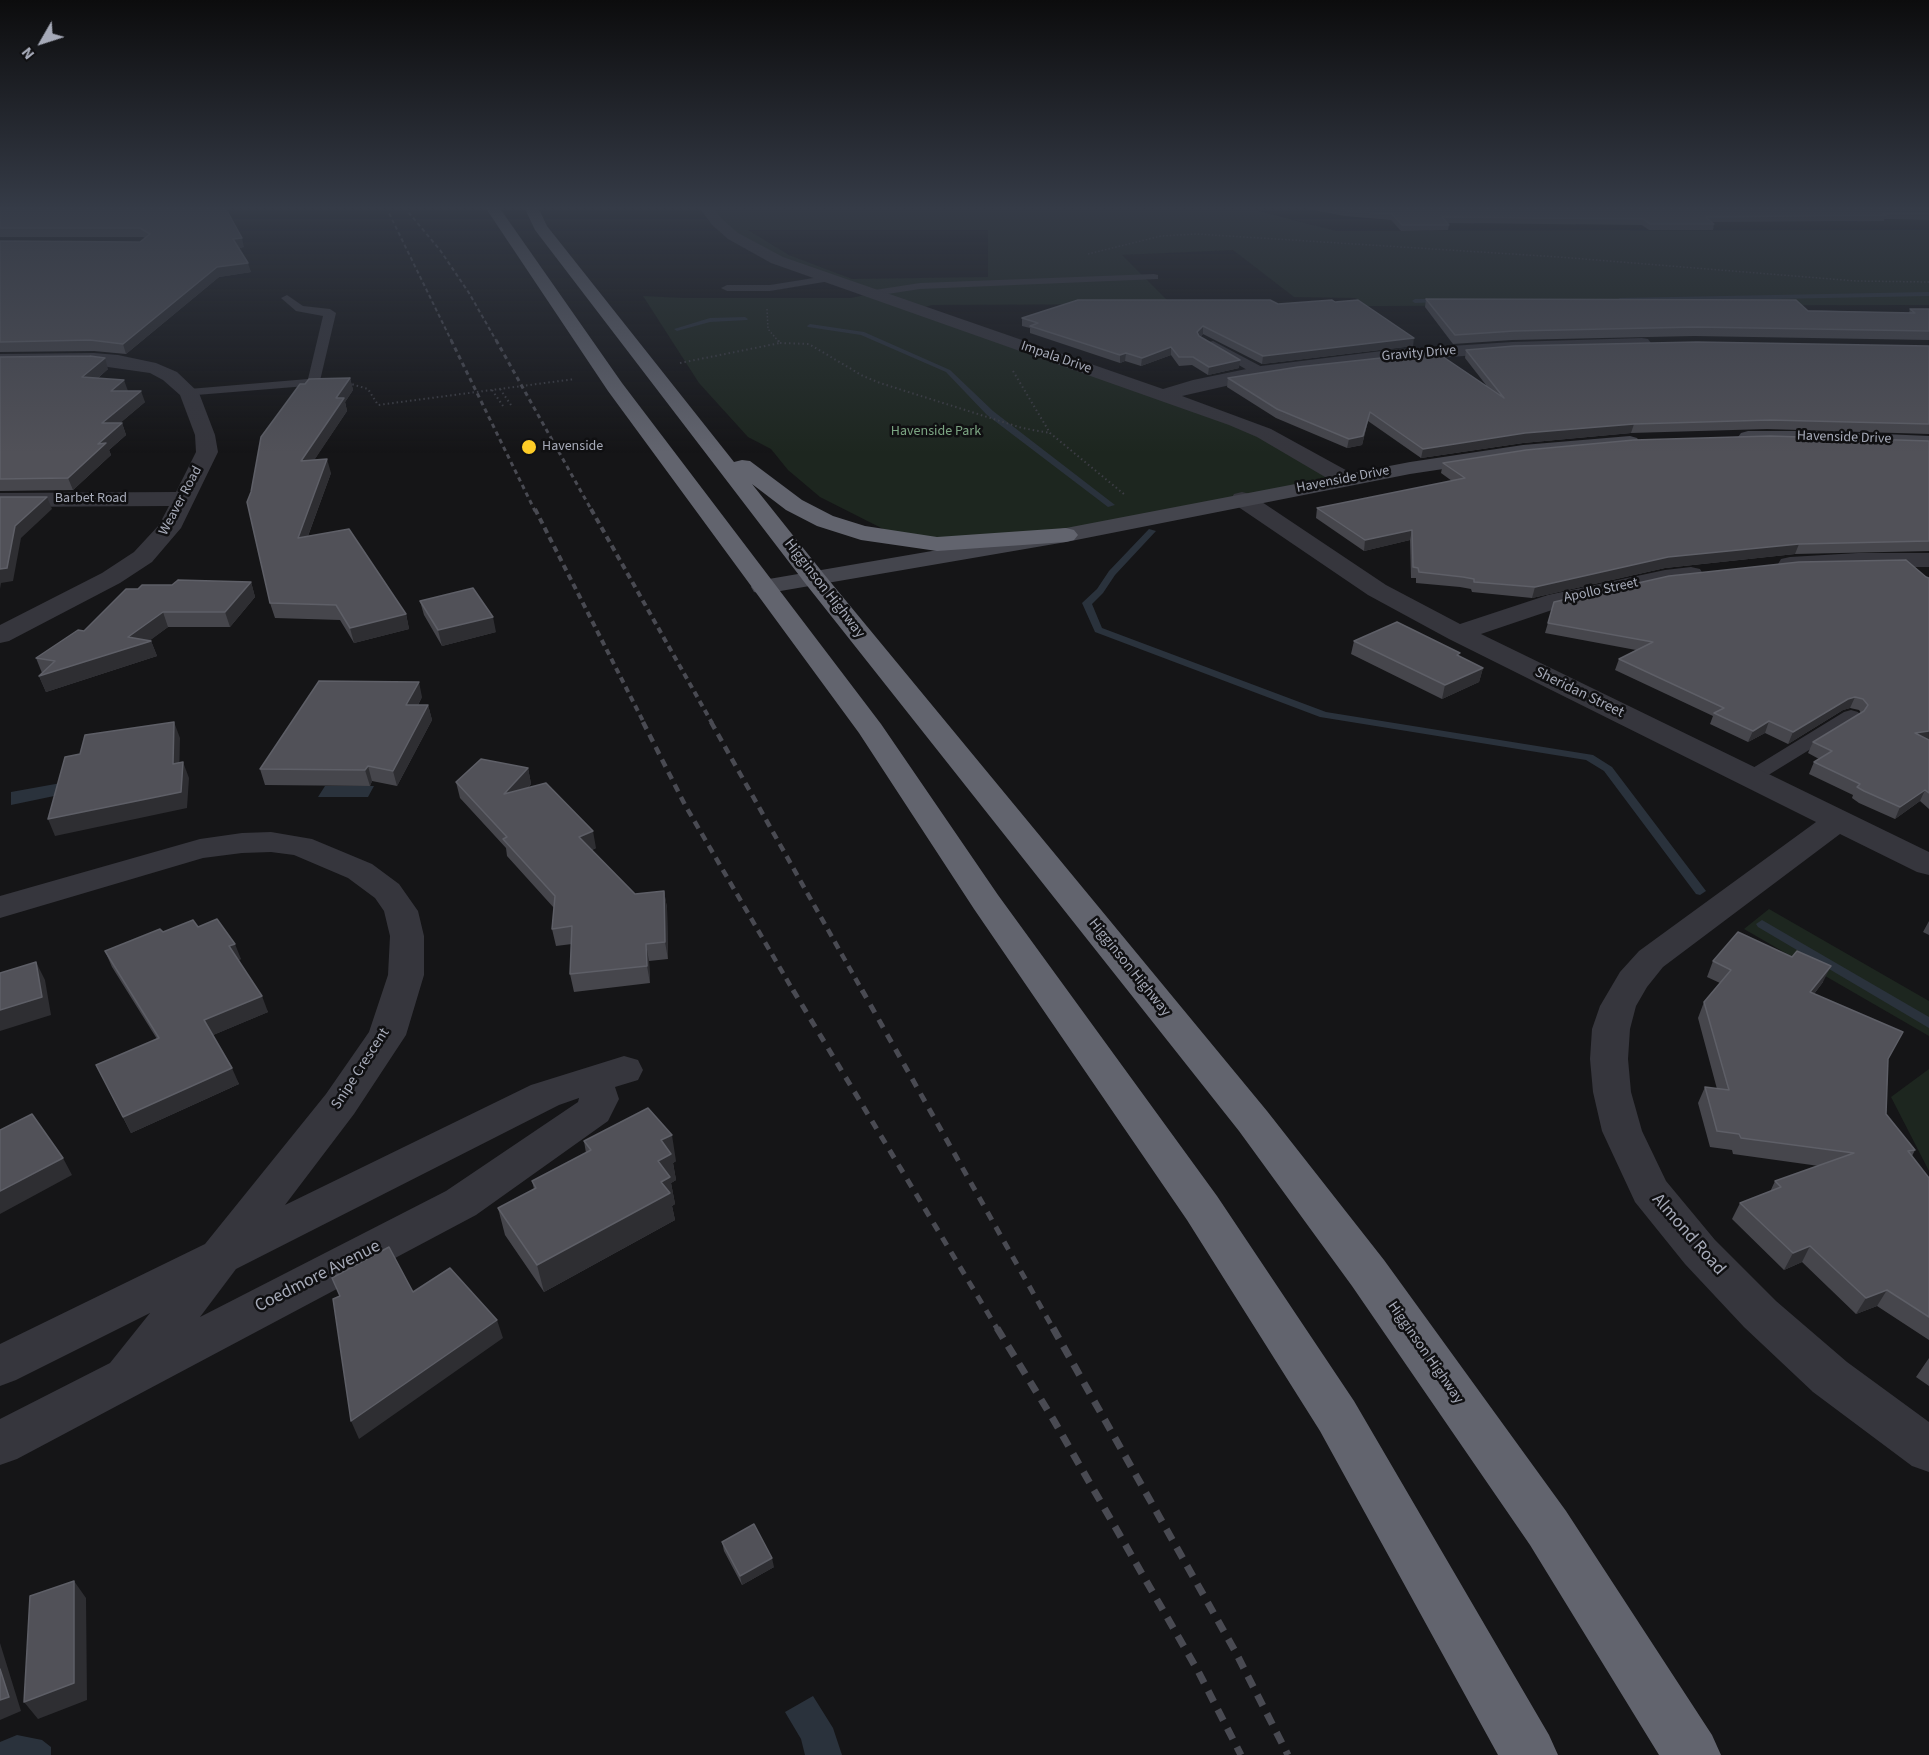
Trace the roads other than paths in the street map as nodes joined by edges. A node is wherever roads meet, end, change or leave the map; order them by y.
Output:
1 (548, 289) edge
2 (588, 289) edge
3 (854, 289) edge
4 (901, 289) edge
5 (868, 294) junction
6 (287, 298) dead end
7 (1204, 340) edge
8 (1665, 343) edge
9 (0, 360) edge
10 (1261, 372) junction
11 (189, 393) junction
12 (1164, 395) junction
13 (1725, 438) edge
14 (707, 439) junction
15 (1652, 441) edge
16 (1929, 442) edge
17 (1345, 479) junction
18 (182, 499) junction
19 (1242, 499) junction
20 (0, 500) edge
21 (1065, 535) junction
22 (1918, 565) edge
23 (1772, 566) edge
24 (1718, 571) edge
25 (814, 578) junction
26 (763, 587) junction
27 (1458, 633) junction
28 (0, 635) edge
29 (1851, 716) edge
30 (1750, 778) junction
31 (1837, 821) junction
32 (1929, 865) edge
33 (0, 908) edge
34 (222, 1256) junction
35 (0, 1366) edge
36 (128, 1376) junction
37 (0, 1443) edge
38 (1929, 1450) edge
39 (1529, 1755) edge
40 (1692, 1755) edge

1 - 26 highway
2 - 14 highway, Higginson Highway
3 - 5 street, Impala Drive
4 - 5 lane
5 - 12 street, Impala Drive
6 - 11 lane
7 - 10 lane
8 - 10 street, Gravity Drive
9 - 11 street, Weaver Road
10 - 12 street, Gravity Drive
11 - 18 street, Weaver Road
12 - 17 street, Impala Drive
13 - 16 street, Havenside Drive
14 - 21 highway
14 - 25 highway, Higginson Highway
15 - 17 street, Havenside Drive
17 - 19 street, Havenside Drive
18 - 20 street, Barbet Road
18 - 28 street, Weaver Road
19 - 21 street, Havenside Drive
19 - 27 street, Sheridan Street
21 - 25 street, Havenside Drive
22 - 23 street
24 - 27 street, Apollo Street
25 - 26 street, Havenside Drive
25 - 40 highway, Higginson Highway
26 - 39 highway
27 - 30 street, Sheridan Street
29 - 30 lane
30 - 31 street, Sheridan Street
31 - 32 street, Sheridan Street
31 - 38 street, Almond Road
33 - 34 street, Snipe Crescent
34 - 35 street
34 - 36 street, Snipe Crescent
34 - 36 street, Coedmore Avenue
36 - 37 street, Coedmore Avenue

